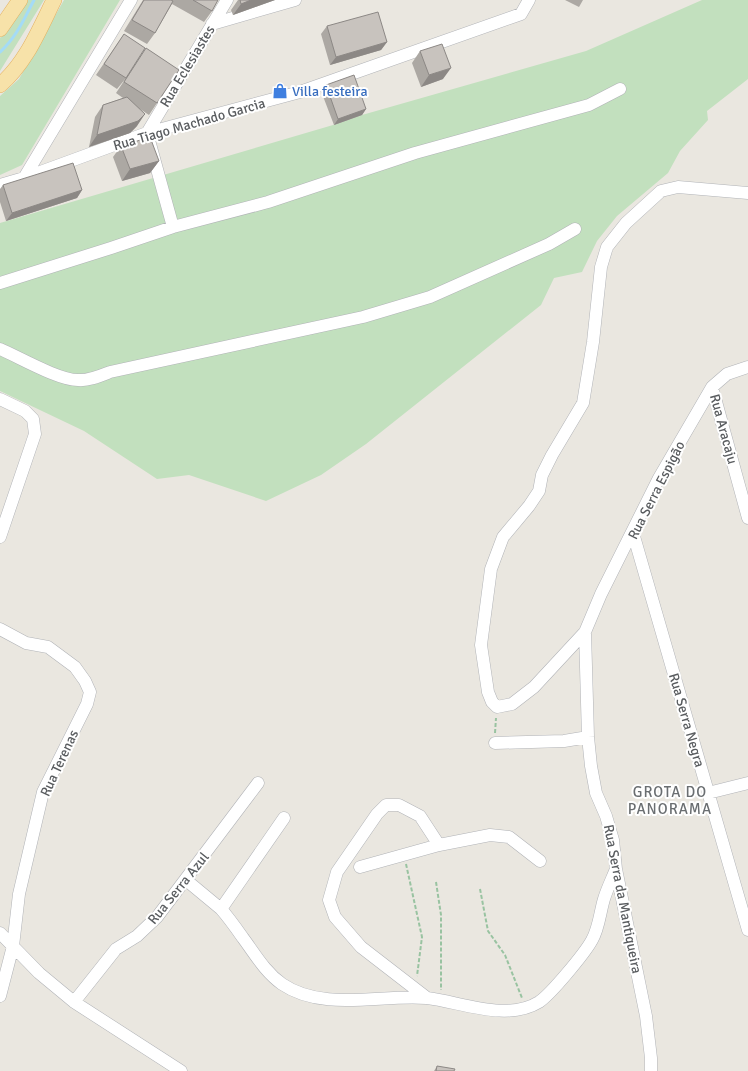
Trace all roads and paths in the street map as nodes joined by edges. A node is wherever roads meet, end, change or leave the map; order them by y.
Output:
1 (20, 0) edge
2 (54, 0) edge
3 (132, 0) edge
4 (227, 0) edge
5 (295, 0) edge
6 (529, 0) edge
7 (212, 24) junction
8 (0, 29) edge
9 (0, 85) edge
10 (620, 89) dead end
11 (147, 132) junction
12 (24, 178) junction
13 (0, 185) edge
14 (748, 193) edge
15 (173, 227) junction
16 (575, 229) dead end
17 (0, 283) edge
18 (0, 349) edge
19 (748, 367) edge
20 (712, 387) junction
21 (0, 399) edge
22 (748, 518) edge
23 (633, 533) junction
24 (0, 537) edge
25 (0, 629) edge
26 (585, 632) junction
27 (497, 707) junction
28 (588, 737) junction
29 (495, 743) joint
30 (748, 783) edge
31 (258, 784) dead end
32 (708, 792) junction
33 (284, 818) dead end
34 (439, 845) junction
35 (404, 854) junction
36 (540, 861) dead end
37 (360, 867) dead end
38 (616, 869) junction
39 (186, 880) junction
40 (436, 882) dead end
41 (480, 888) dead end
42 (221, 909) junction
43 (748, 930) edge
44 (0, 932) edge
45 (13, 946) junction
46 (416, 989) junction
47 (0, 996) edge
48 (427, 998) junction
49 (442, 1001) junction
50 (74, 1002) junction
51 (527, 1008) junction
52 (181, 1071) edge
53 (651, 1071) edge

1 - 8 main road
2 - 9 main road
3 - 12 street
4 - 7 street, Rua Eclesiastes
5 - 7 street
6 - 11 street, Rua Tiago Machado Garcia
7 - 11 street, Rua Eclesiastes
10 - 15 street
11 - 12 street, Rua Tiago Machado Garcia
11 - 15 street
12 - 13 street, Rua Tiago Machado Garcia
14 - 27 street
15 - 17 street
16 - 18 street
19 - 20 street, Rua Serra Espigão
20 - 22 street, Rua Aracaju
20 - 23 street, Rua Serra Espigão
21 - 24 street
23 - 26 street, Rua Serra Espigão
23 - 32 street, Rua Serra Negra
25 - 45 street, Rua Terenas
26 - 27 street
26 - 28 street, Rua Serra da Mantiqueira
27 - 29 path
28 - 29 street
28 - 38 street, Rua Serra da Mantiqueira
30 - 32 street
31 - 39 street, Rua Serra Azul
32 - 43 street, Rua Serra Negra
33 - 42 street
34 - 35 street
34 - 36 street
34 - 46 street
35 - 37 street
35 - 46 path
38 - 51 street
38 - 53 street, Rua Serra da Mantiqueira
39 - 42 street
39 - 50 street, Rua Serra Azul
40 - 49 path
41 - 51 path
42 - 48 street
44 - 45 street
45 - 47 street, Rua Terenas
45 - 50 street
46 - 48 street
48 - 49 street
49 - 51 street
50 - 52 street

